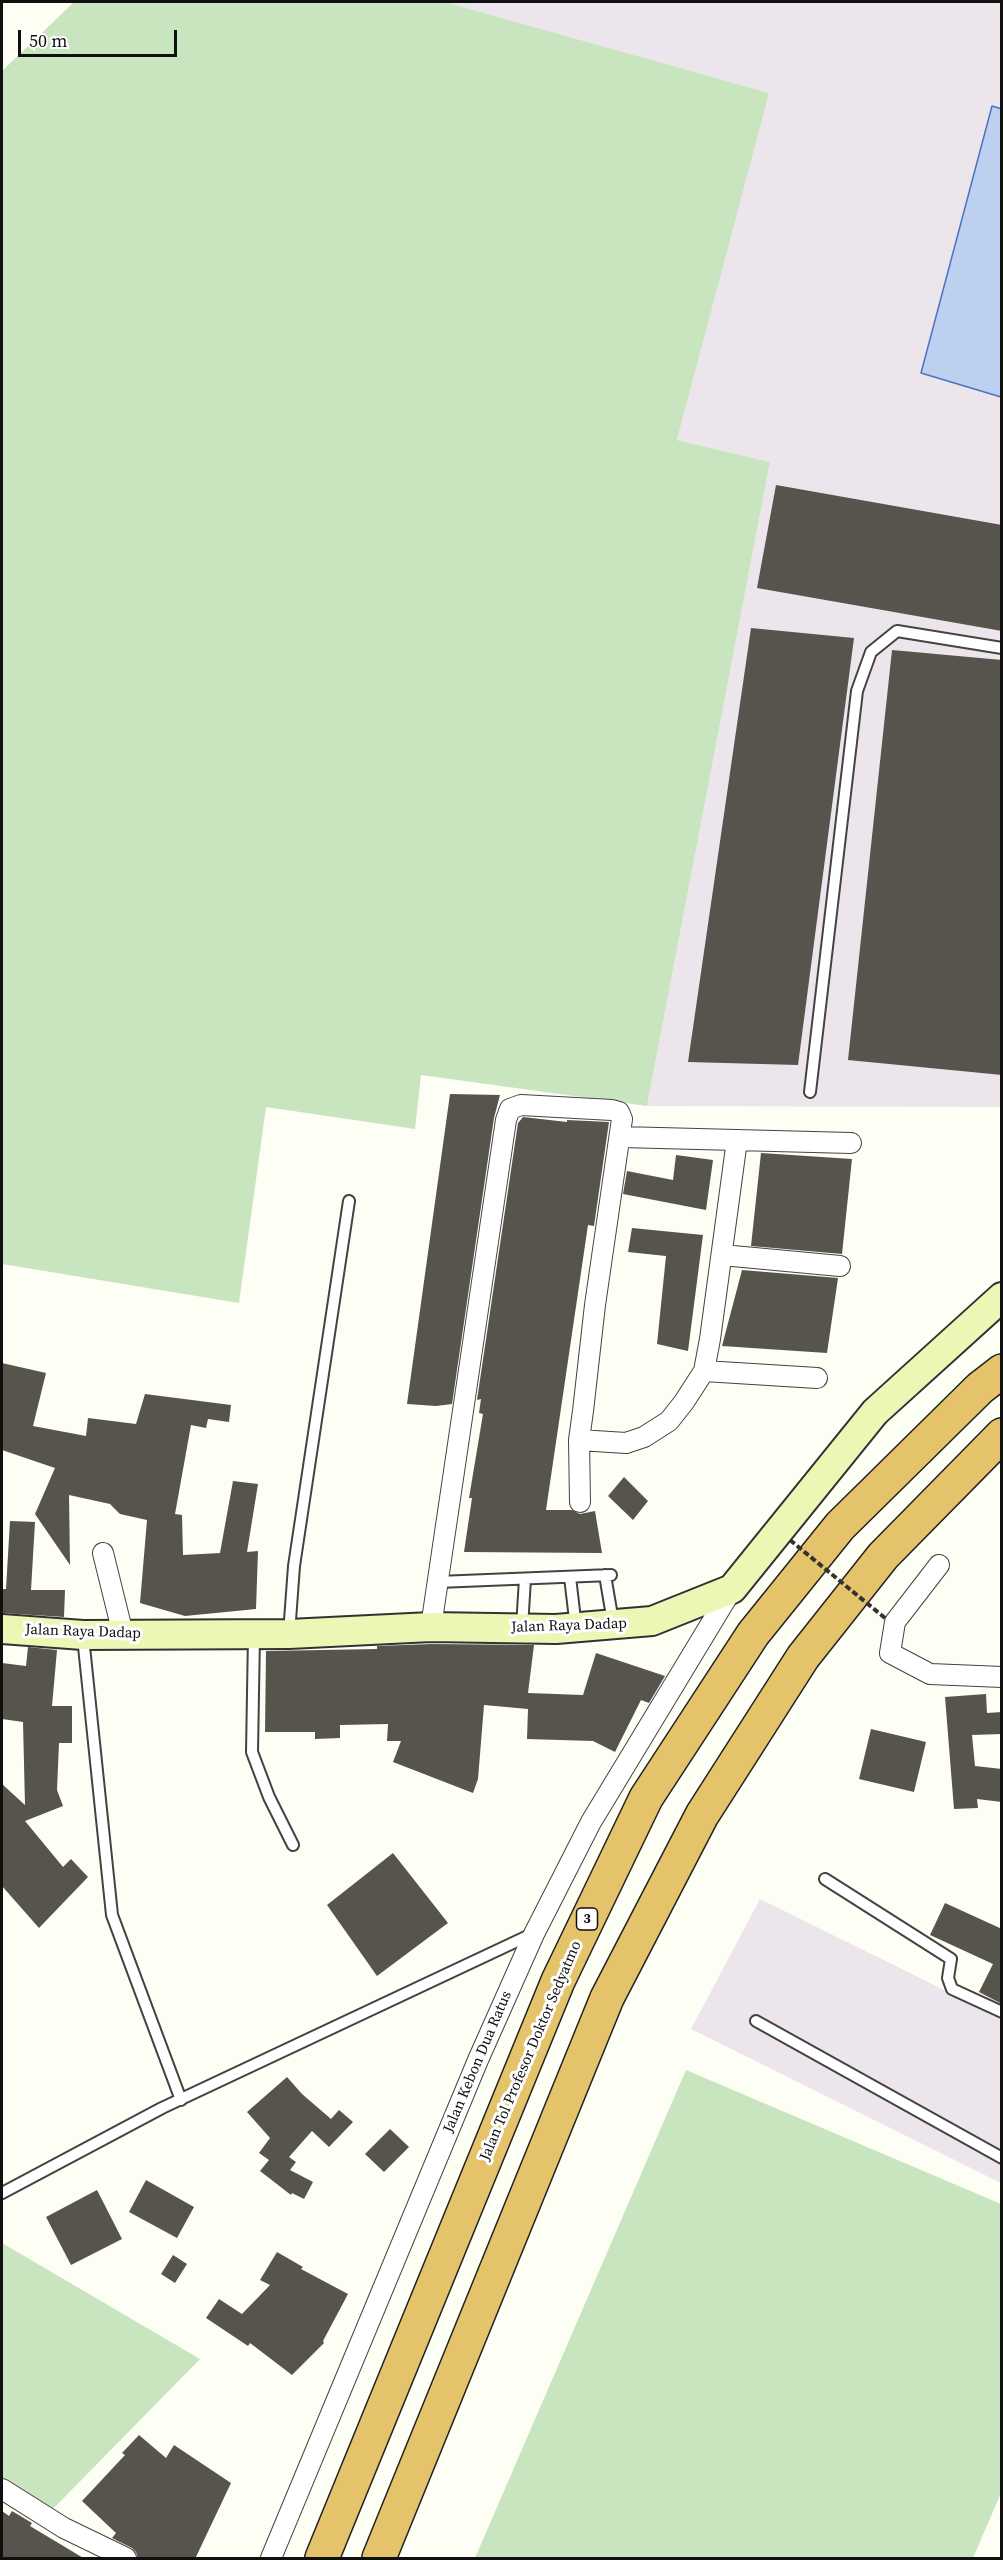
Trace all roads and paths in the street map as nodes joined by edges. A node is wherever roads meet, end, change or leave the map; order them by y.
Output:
1 (1002, 648) edge
2 (810, 1092) dead end
3 (621, 1137) junction
4 (737, 1140) junction
5 (851, 1143) dead end
6 (349, 1201) dead end
7 (722, 1256) junction
8 (840, 1266) dead end
9 (1002, 1297) edge
10 (704, 1371) junction
11 (1002, 1371) edge
12 (818, 1378) dead end
13 (1002, 1435) edge
14 (579, 1440) junction
15 (580, 1502) dead end
16 (790, 1540) dead end
17 (103, 1553) dead end
18 (939, 1565) dead end
19 (570, 1577) junction
20 (525, 1579) junction
21 (438, 1582) junction
22 (732, 1590) junction
23 (885, 1618) dead end
24 (614, 1625) junction
25 (431, 1627) junction
26 (576, 1628) junction
27 (2, 1629) edge
28 (522, 1629) junction
29 (254, 1634) junction
30 (289, 1634) junction
31 (83, 1635) junction
32 (123, 1635) junction
33 (1002, 1677) edge
34 (293, 1845) dead end
35 (825, 1879) dead end
36 (534, 1934) junction
37 (1002, 2012) edge
38 (756, 2021) dead end
39 (181, 2100) junction
40 (1002, 2158) edge
41 (2, 2193) edge
42 (2, 2489) edge
43 (126, 2559) edge
44 (271, 2559) edge
45 (322, 2559) edge
46 (379, 2559) edge

1 - 2 lane
3 - 4 street
3 - 14 street
3 - 21 street
4 - 5 street
4 - 7 street
6 - 30 lane
7 - 8 street
7 - 10 street
9 - 22 main road, Jalan Raya Dadap
10 - 12 street
10 - 14 street
11 - 45 highway, Jalan Tol Profesor Doktor Sedyatmo / 3
13 - 46 highway
14 - 15 street
16 - 23 path, bridge
17 - 32 street
18 - 33 street
19 - 20 lane
19 - 24 lane
19 - 26 lane
20 - 21 lane
20 - 28 lane
21 - 25 street
22 - 24 main road, Jalan Raya Dadap
22 - 36 street, Jalan Kebon Dua Ratus
24 - 26 main road, Jalan Raya Dadap
25 - 28 main road, Jalan Raya Dadap
25 - 30 main road, Jalan Raya Dadap
26 - 28 main road, Jalan Raya Dadap
27 - 31 main road, Jalan Raya Dadap
29 - 30 main road, Jalan Raya Dadap
29 - 32 main road, Jalan Raya Dadap
29 - 34 lane
31 - 32 main road, Jalan Raya Dadap
31 - 39 lane
35 - 37 lane
36 - 39 lane
36 - 44 street, Jalan Kebon Dua Ratus
38 - 40 lane
39 - 41 lane
42 - 43 street

